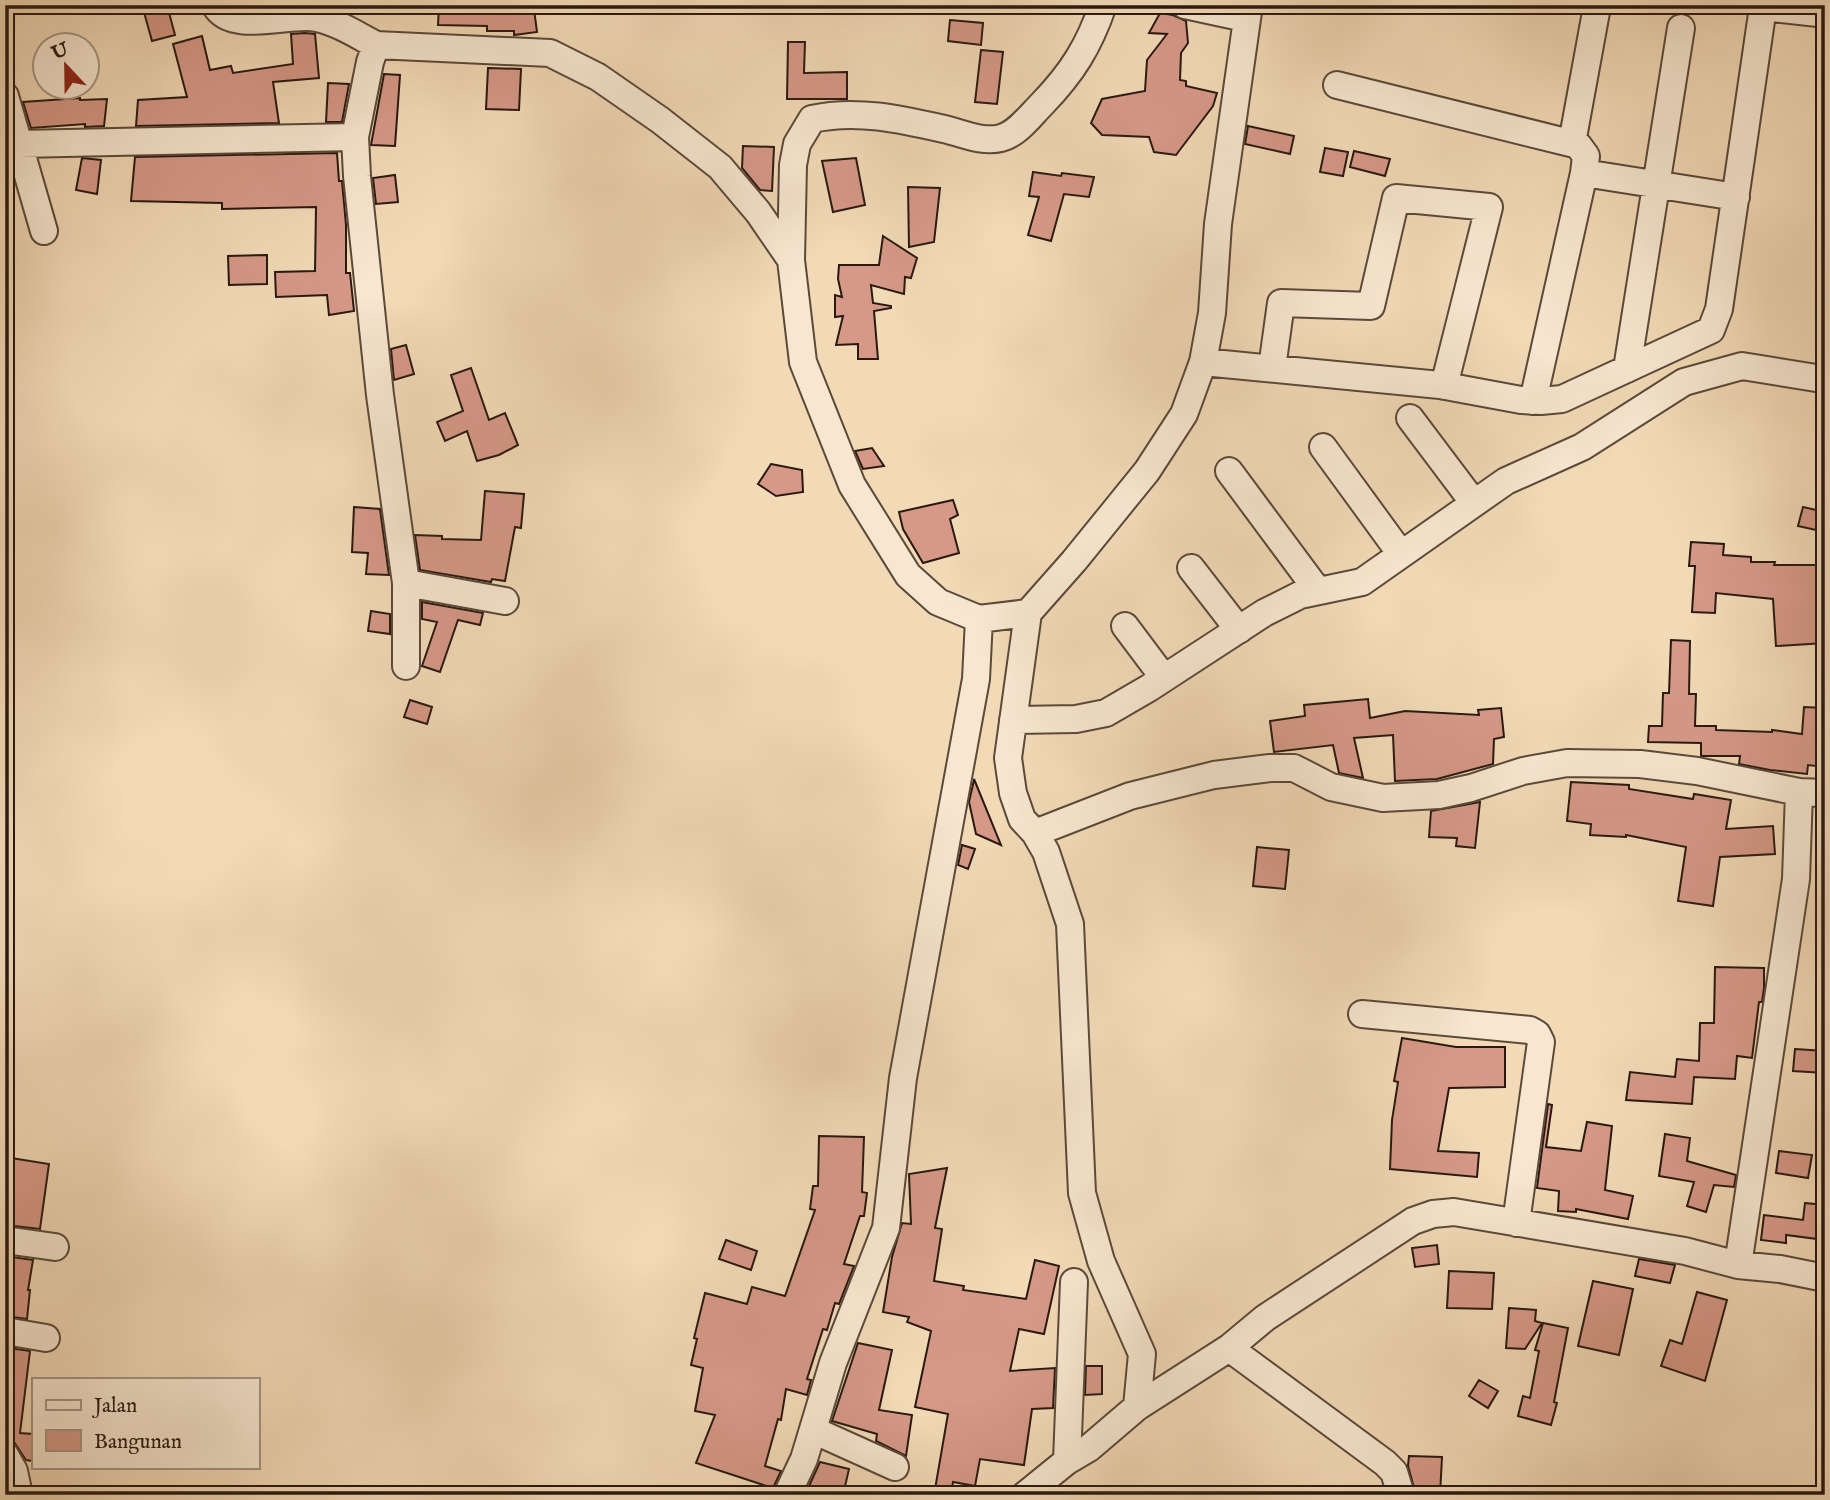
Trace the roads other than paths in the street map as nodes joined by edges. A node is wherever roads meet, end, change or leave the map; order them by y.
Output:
1 (215, 5) edge
2 (1103, 5) edge
3 (1185, 5) edge
4 (1247, 11) edge
5 (1596, 12) dead end
6 (1818, 13) dead end
7 (1681, 28) dead end
8 (376, 45) junction
9 (1336, 85) dead end
10 (5, 96) edge
11 (355, 137) junction
12 (1572, 143) junction
13 (19, 144) junction
14 (1584, 173) junction
15 (1656, 186) junction
16 (1736, 197) junction
17 (44, 231) dead end
18 (791, 260) junction
19 (1203, 362) junction
20 (1272, 368) junction
21 (1628, 369) junction
22 (1816, 378) dead end
23 (1444, 386) junction
24 (1532, 401) junction
25 (1410, 418) dead end
26 (1323, 447) dead end
27 (1229, 471) dead end
28 (1474, 503) junction
29 (1401, 554) junction
30 (1191, 568) dead end
31 (406, 583) junction
32 (1318, 591) junction
33 (505, 601) dead end
34 (1028, 613) junction
35 (979, 619) junction
36 (1125, 626) dead end
37 (1239, 629) junction
38 (406, 666) dead end
39 (1164, 678) junction
40 (1013, 720) junction
41 (1798, 792) junction
42 (1825, 793) edge
43 (1035, 833) junction
44 (1362, 1014) dead end
45 (1516, 1223) junction
46 (5, 1240) edge
47 (55, 1247) dead end
48 (1738, 1265) junction
49 (1825, 1278) edge
50 (1074, 1282) dead end
51 (5, 1331) edge
52 (46, 1338) dead end
53 (1229, 1348) junction
54 (1137, 1407) junction
55 (813, 1430) junction
56 (5, 1455) edge
57 (1067, 1461) junction
58 (895, 1467) dead end
59 (19, 1495) edge
60 (787, 1495) edge
61 (1025, 1495) edge
62 (1401, 1495) edge

1 - 8 street
2 - 18 street
3 - 4 street
4 - 19 street
5 - 12 street
6 - 16 street
7 - 15 street
8 - 11 street
8 - 18 street
9 - 12 street
10 - 13 street
11 - 13 street
11 - 31 street
12 - 14 street
13 - 17 street
14 - 15 street
14 - 24 street
15 - 16 street
15 - 21 street
16 - 21 street
18 - 35 street
19 - 20 street
19 - 34 street
20 - 23 street
20 - 23 street
21 - 24 street
22 - 28 street
23 - 24 street
25 - 28 street
26 - 29 street
27 - 32 street
28 - 29 street
29 - 32 street
30 - 37 street
31 - 33 street
31 - 38 street
32 - 37 street
34 - 35 street
34 - 40 street
35 - 55 street
36 - 39 street
37 - 39 street
39 - 40 street
40 - 43 street
41 - 42 street
41 - 43 street
41 - 48 street
43 - 54 street
44 - 45 street
45 - 48 street
45 - 53 street
46 - 47 street
48 - 49 street
50 - 57 street
51 - 52 street
53 - 54 street
53 - 62 street
54 - 57 street
55 - 58 street
55 - 60 street
56 - 59 street
57 - 61 street

